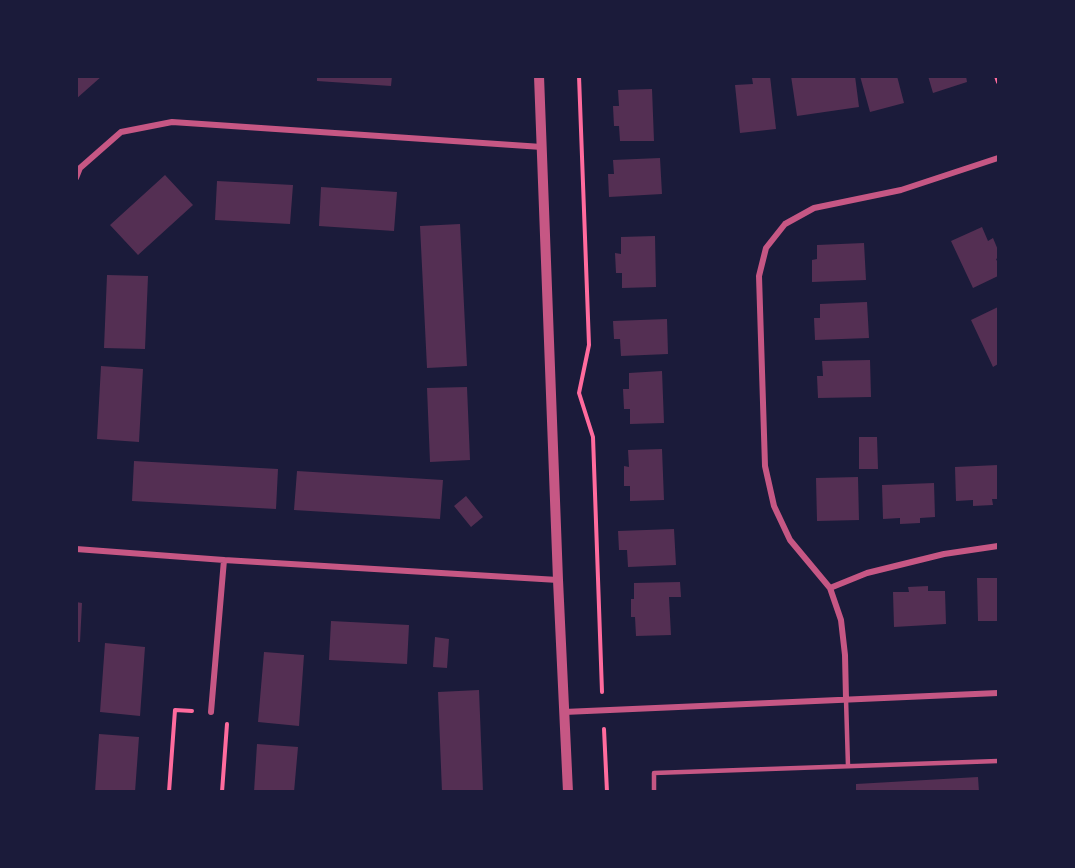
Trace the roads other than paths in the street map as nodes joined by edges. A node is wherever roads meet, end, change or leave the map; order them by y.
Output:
1 (539, 76) edge
2 (542, 147) junction
3 (999, 159) edge
4 (76, 178) edge
5 (999, 546) edge
6 (76, 549) edge
7 (224, 560) junction
8 (558, 580) junction
9 (830, 588) junction
10 (999, 693) edge
11 (846, 699) junction
12 (211, 712) road end
13 (564, 712) junction
14 (999, 761) edge
15 (848, 766) junction
16 (568, 792) edge
17 (654, 792) edge

1 - 2 street
2 - 4 street
2 - 8 street
3 - 9 street
5 - 9 street
6 - 7 street
7 - 8 street
7 - 12 street
8 - 13 street
9 - 11 street
10 - 11 street
11 - 13 street
11 - 15 lane
13 - 16 street
14 - 15 lane
15 - 17 lane

